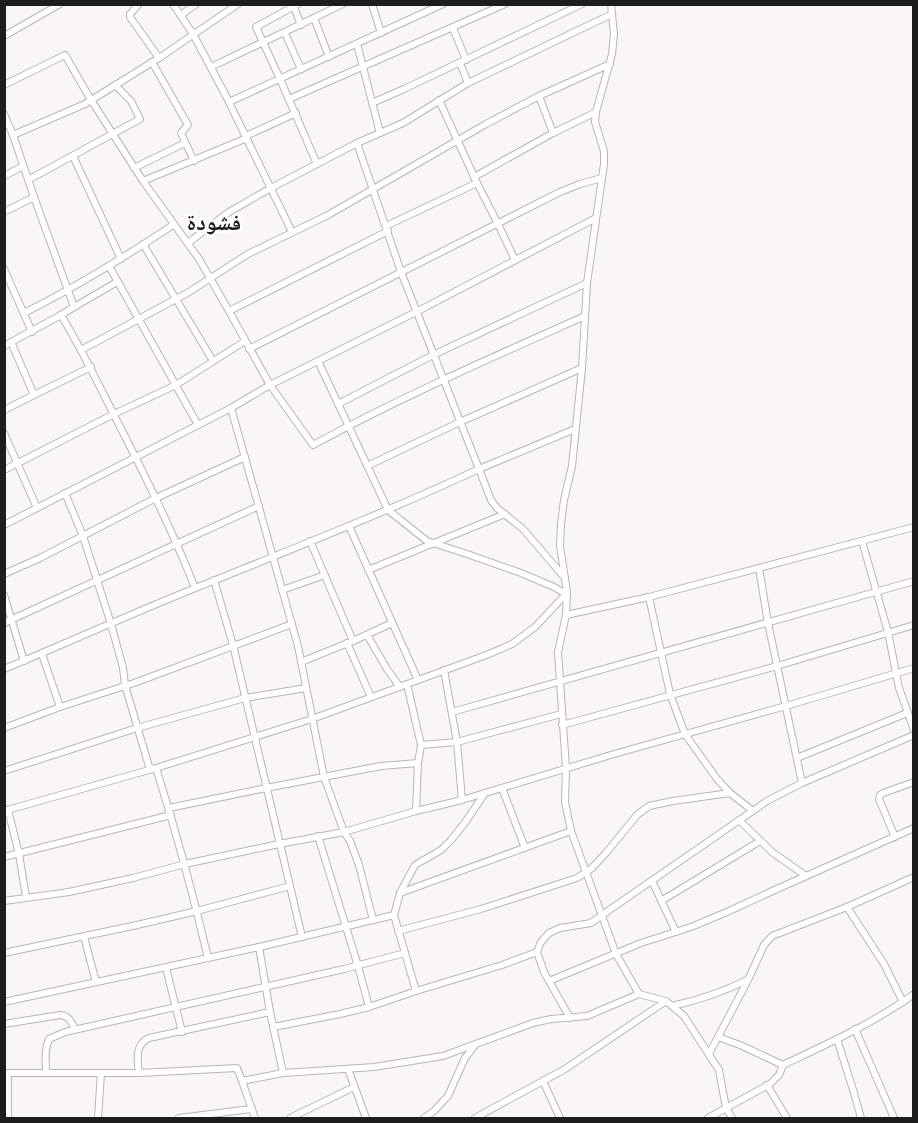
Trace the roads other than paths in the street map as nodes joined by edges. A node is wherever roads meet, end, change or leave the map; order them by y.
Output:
1 (139, 4) edge
2 (173, 4) edge
3 (196, 4) edge
4 (238, 4) edge
5 (324, 4) edge
6 (343, 4) edge
7 (372, 4) edge
8 (443, 4) edge
9 (506, 4) edge
10 (582, 4) edge
11 (611, 4) edge
12 (57, 5) edge
13 (296, 6) edge
14 (327, 12) junction
15 (612, 14) junction
16 (181, 15) junction
17 (314, 18) junction
18 (301, 25) junction
19 (453, 28) junction
20 (285, 33) junction
21 (381, 33) junction
22 (194, 34) junction
23 (4, 36) edge
24 (264, 43) junction
25 (357, 44) junction
26 (329, 57) junction
27 (156, 60) junction
28 (463, 62) junction
29 (610, 64) junction
30 (211, 67) junction
31 (363, 67) junction
32 (301, 69) junction
33 (280, 79) junction
34 (468, 83) junction
35 (4, 85) edge
36 (114, 86) junction
37 (539, 96) junction
38 (289, 99) junction
39 (91, 100) junction
40 (439, 100) junction
41 (229, 102) junction
42 (372, 103) junction
43 (596, 112) junction
44 (296, 113) junction
45 (4, 114) edge
46 (380, 133) junction
47 (553, 133) junction
48 (113, 134) junction
49 (13, 135) junction
50 (246, 137) junction
51 (457, 141) junction
52 (185, 142) junction
53 (357, 143) junction
54 (73, 156) junction
55 (194, 161) junction
56 (317, 164) junction
57 (23, 166) junction
58 (134, 168) junction
59 (4, 176) edge
60 (602, 178) junction
61 (28, 180) junction
62 (475, 180) junction
63 (143, 182) junction
64 (271, 188) junction
65 (373, 189) junction
66 (34, 197) junction
67 (4, 212) edge
68 (596, 218) junction
69 (498, 224) junction
70 (173, 225) junction
71 (387, 229) junction
72 (292, 232) junction
73 (188, 243) junction
74 (143, 244) junction
75 (121, 259) junction
76 (514, 261) junction
77 (109, 266) junction
78 (4, 269) edge
79 (400, 272) junction
80 (210, 278) junction
81 (117, 282) junction
82 (587, 283) junction
83 (12, 286) junction
84 (4, 290) edge
85 (68, 290) junction
86 (176, 299) junction
87 (74, 307) junction
88 (230, 311) junction
89 (416, 312) junction
90 (24, 313) junction
91 (61, 315) junction
92 (585, 316) junction
93 (138, 318) junction
94 (32, 332) junction
95 (245, 341) junction
96 (11, 342) junction
97 (4, 346) edge
98 (249, 349) junction
99 (81, 350) junction
100 (433, 355) junction
101 (213, 361) junction
102 (318, 361) junction
103 (91, 368) junction
104 (582, 368) junction
105 (443, 379) junction
106 (176, 385) junction
107 (270, 386) junction
108 (34, 395) junction
109 (338, 404) junction
110 (231, 408) junction
111 (4, 411) edge
112 (114, 414) junction
113 (460, 422) junction
114 (198, 425) junction
115 (348, 426) junction
116 (575, 429) junction
117 (4, 433) edge
118 (136, 457) junction
119 (245, 457) junction
120 (18, 464) junction
121 (367, 466) junction
122 (479, 469) junction
123 (4, 471) edge
124 (65, 493) junction
125 (156, 498) junction
126 (259, 506) junction
127 (37, 508) junction
128 (388, 510) junction
129 (505, 514) junction
130 (4, 525) edge
131 (349, 526) junction
132 (914, 527) edge
133 (83, 536) junction
134 (310, 541) junction
135 (861, 541) junction
136 (177, 543) junction
137 (433, 544) junction
138 (273, 556) junction
139 (759, 568) junction
140 (368, 570) junction
141 (4, 574) edge
142 (324, 575) junction
143 (565, 578) junction
144 (214, 580) junction
145 (914, 581) edge
146 (97, 582) junction
147 (195, 588) junction
148 (282, 590) junction
149 (876, 592) junction
150 (566, 593) junction
151 (4, 595) edge
152 (649, 597) junction
153 (566, 615) junction
154 (13, 620) junction
155 (392, 622) junction
156 (4, 623) edge
157 (768, 623) junction
158 (111, 624) junction
159 (292, 624) junction
160 (914, 625) edge
161 (888, 632) junction
162 (367, 634) junction
163 (350, 642) junction
164 (233, 645) junction
165 (42, 654) junction
166 (662, 654) junction
167 (24, 661) junction
168 (301, 662) junction
169 (777, 666) junction
170 (914, 668) edge
171 (4, 669) edge
172 (444, 670) junction
173 (895, 673) junction
174 (418, 680) junction
175 (559, 683) junction
176 (407, 684) junction
177 (125, 685) junction
178 (400, 687) junction
179 (306, 688) junction
180 (670, 694) junction
181 (371, 697) junction
182 (245, 698) junction
183 (786, 706) junction
184 (60, 707) junction
185 (452, 712) junction
186 (907, 713) junction
187 (561, 714) junction
188 (312, 719) junction
189 (562, 725) junction
190 (4, 728) edge
191 (137, 728) junction
192 (914, 730) edge
193 (685, 734) junction
194 (914, 735) edge
195 (254, 736) junction
196 (457, 742) junction
197 (421, 745) junction
198 (797, 758) junction
199 (418, 763) junction
200 (566, 768) junction
201 (153, 769) junction
202 (4, 771) edge
203 (324, 777) junction
204 (802, 783) junction
205 (913, 783) edge
206 (266, 788) junction
207 (502, 788) junction
208 (485, 793) junction
209 (730, 793) junction
210 (462, 800) junction
211 (169, 808) junction
212 (6, 810) edge
213 (416, 811) junction
214 (753, 811) junction
215 (171, 815) junction
216 (739, 820) junction
217 (914, 828) edge
218 (571, 831) junction
219 (344, 832) junction
220 (318, 836) junction
221 (895, 837) junction
222 (760, 841) junction
223 (279, 844) junction
224 (525, 848) junction
225 (19, 854) junction
226 (4, 857) edge
227 (185, 864) junction
228 (585, 873) junction
229 (806, 876) junction
230 (914, 877) edge
231 (652, 881) junction
232 (290, 886) junction
233 (400, 893) junction
234 (26, 897) junction
235 (4, 901) edge
236 (661, 901) junction
237 (847, 907) junction
238 (197, 911) junction
239 (394, 915) junction
240 (602, 915) junction
241 (373, 920) junction
242 (345, 926) junction
243 (398, 931) junction
244 (676, 932) junction
245 (302, 936) junction
246 (84, 937) junction
247 (259, 947) junction
248 (537, 952) junction
249 (4, 953) edge
250 (405, 953) junction
251 (616, 954) junction
252 (207, 958) junction
253 (358, 966) junction
254 (166, 968) junction
255 (748, 980) junction
256 (549, 981) junction
257 (96, 982) junction
258 (266, 987) junction
259 (416, 991) junction
260 (639, 994) junction
261 (914, 994) edge
262 (666, 1001) junction
263 (4, 1002) edge
264 (903, 1002) junction
265 (369, 1006) junction
266 (672, 1006) junction
267 (175, 1007) junction
268 (270, 1012) junction
269 (570, 1018) junction
270 (4, 1024) edge
271 (273, 1027) junction
272 (75, 1029) junction
273 (855, 1029) junction
274 (182, 1032) junction
275 (718, 1037) junction
276 (837, 1039) junction
277 (476, 1044) junction
278 (709, 1054) junction
279 (783, 1065) junction
280 (348, 1069) junction
281 (6, 1073) edge
282 (46, 1073) junction
283 (101, 1073) junction
284 (139, 1073) junction
285 (283, 1073) junction
286 (242, 1081) junction
287 (543, 1081) junction
288 (767, 1085) junction
289 (354, 1087) junction
290 (726, 1108) junction
291 (251, 1109) junction
292 (186, 1118) edge
293 (8, 1119) edge
294 (98, 1119) edge
295 (179, 1119) edge
296 (255, 1119) edge
297 (290, 1119) edge
298 (366, 1119) edge
299 (424, 1119) edge
300 (475, 1119) edge
301 (560, 1119) edge
302 (708, 1119) edge
303 (732, 1119) edge
304 (787, 1119) edge
305 (861, 1119) edge
306 (894, 1119) edge

1 - 27 street
2 - 16 street
3 - 16 street
4 - 22 street
5 - 14 street
6 - 14 street
7 - 21 street
8 - 21 street
9 - 19 street
10 - 28 street
11 - 15 street
12 - 23 street
13 - 18 street
13 - 24 street
14 - 17 street
15 - 29 street
15 - 34 street
16 - 22 street
17 - 18 street
17 - 26 street
18 - 20 street
19 - 28 street
19 - 31 street
20 - 24 street
20 - 32 street
21 - 25 street
22 - 27 street
22 - 30 street
24 - 30 street
24 - 33 street
25 - 26 street
25 - 31 street
26 - 32 street
27 - 36 street
27 - 52 street
28 - 34 street
28 - 42 street
29 - 37 street
29 - 43 street
30 - 41 street
31 - 38 street
31 - 42 street
32 - 33 street
33 - 38 street
33 - 41 street
34 - 40 street
35 - 39 street
36 - 39 street
36 - 48 street
37 - 47 street
37 - 51 street
38 - 44 street
39 - 48 street
39 - 49 street
40 - 46 street
40 - 51 street
41 - 50 street
42 - 46 street
43 - 47 street
43 - 60 street
44 - 50 street
44 - 56 street
45 - 49 street
46 - 53 street
47 - 62 street
48 - 54 street
48 - 58 street
49 - 57 street
50 - 55 street
50 - 64 street
51 - 62 street
51 - 65 street
52 - 55 street
52 - 58 street
53 - 56 street
53 - 65 street
54 - 61 street
54 - 75 street
55 - 63 street
56 - 64 street
57 - 59 street
57 - 61 street
58 - 63 street
60 - 68 street
60 - 69 street
61 - 66 street
62 - 69 street
62 - 71 street
63 - 70 street
64 - 72 street
64 - 73 street
65 - 71 street
65 - 72 street
66 - 67 street
66 - 85 street
68 - 76 street
68 - 82 street
69 - 76 street
69 - 79 street
70 - 73 street
70 - 74 street
71 - 79 street
71 - 88 street
72 - 80 street
73 - 80 street
74 - 75 street
74 - 86 street
75 - 77 street
76 - 89 street
77 - 81 street
77 - 85 street
78 - 83 street
79 - 89 street
79 - 98 street
80 - 86 street
80 - 88 street
81 - 87 street
81 - 93 street
82 - 92 street
82 - 100 street
83 - 84 street
83 - 90 street
85 - 87 street
85 - 90 street
86 - 93 street
86 - 101 street
87 - 91 street
88 - 95 street
89 - 100 street
89 - 102 street
90 - 94 street
91 - 94 street
91 - 99 street
92 - 104 street
92 - 105 street
93 - 99 street
93 - 106 street
94 - 96 street
95 - 98 street
95 - 101 street
96 - 97 street
96 - 108 street
98 - 107 street
99 - 103 street
100 - 105 street
100 - 109 street
101 - 106 street
102 - 107 street
102 - 109 street
103 - 108 street
103 - 112 street
104 - 113 street
104 - 116 street
105 - 113 street
105 - 115 street
106 - 112 street
106 - 114 street
107 - 110 street
107 - 115 street
108 - 111 street
109 - 115 street
110 - 114 street
110 - 119 street
112 - 118 street
112 - 120 street
113 - 121 street
113 - 122 street
114 - 118 street
115 - 121 street
116 - 122 street
116 - 143 street
117 - 120 street
118 - 124 street
118 - 125 street
119 - 125 street
119 - 126 street
120 - 123 street
120 - 127 street
121 - 128 street
122 - 128 street
122 - 129 street
124 - 127 street
124 - 133 street
125 - 133 street
125 - 136 street
126 - 136 street
126 - 138 street
127 - 130 street
128 - 131 street
128 - 137 street
129 - 137 street
129 - 143 street
131 - 134 street
131 - 140 street
132 - 135 street
133 - 141 street
133 - 146 street
134 - 138 street
134 - 142 street
135 - 139 street
135 - 149 street
136 - 146 street
136 - 147 street
137 - 140 street
137 - 150 street
138 - 144 street
138 - 148 street
139 - 152 street
139 - 157 street
140 - 155 street
142 - 148 street
142 - 163 street
143 - 150 street
144 - 147 street
144 - 164 street
145 - 149 street
146 - 154 street
146 - 158 street
147 - 158 street
148 - 159 street
149 - 157 street
149 - 161 street
150 - 153 street
150 - 172 street
151 - 154 street
152 - 153 street
152 - 166 street
153 - 175 street
154 - 156 street
154 - 167 street
155 - 162 street
155 - 174 street
157 - 166 street
157 - 169 street
158 - 165 street
158 - 177 street
159 - 164 street
159 - 168 street
160 - 161 street
161 - 169 street
161 - 173 street
162 - 163 street
162 - 178 street
163 - 168 street
163 - 181 street
164 - 177 street
164 - 182 street
165 - 167 street
165 - 184 street
166 - 175 street
166 - 180 street
167 - 171 street
168 - 179 street
169 - 180 street
169 - 183 street
170 - 173 street
172 - 174 street
172 - 185 street
173 - 183 street
173 - 186 street
174 - 176 street
175 - 185 street
175 - 187 street
176 - 178 street
176 - 197 street
177 - 184 street
177 - 191 street
178 - 181 street
179 - 182 street
179 - 188 street
180 - 189 street
180 - 193 street
181 - 188 street
182 - 191 street
182 - 195 street
183 - 193 street
183 - 198 street
184 - 190 street
185 - 196 street
186 - 192 street
186 - 198 street
187 - 189 street
187 - 196 street
188 - 195 street
188 - 203 street
189 - 200 street
191 - 201 street
191 - 202 street
193 - 200 street
193 - 209 street
194 - 204 street
195 - 201 street
195 - 206 street
196 - 197 street
196 - 210 street
197 - 199 street
198 - 204 street
199 - 203 street
199 - 213 street
200 - 207 street
200 - 218 street
201 - 211 street
201 - 212 street
203 - 206 street
203 - 219 street
204 - 214 street
205 - 221 street
206 - 211 street
206 - 223 street
207 - 208 street
207 - 224 street
208 - 210 street
208 - 233 street
209 - 214 street
209 - 228 street
210 - 213 street
211 - 215 street
212 - 225 street
213 - 219 street
214 - 216 street
215 - 225 street
215 - 227 street
216 - 222 street
216 - 231 street
217 - 221 street
218 - 224 street
218 - 228 street
219 - 220 street
219 - 241 street
220 - 223 street
220 - 242 street
221 - 229 street
222 - 229 street
222 - 236 street
223 - 227 street
223 - 232 street
224 - 233 street
225 - 226 street
225 - 234 street
227 - 234 street
227 - 238 street
228 - 240 street
228 - 243 street
229 - 244 street
230 - 237 street
231 - 236 street
231 - 240 street
232 - 238 street
232 - 245 street
233 - 239 street
234 - 235 street
236 - 244 street
237 - 255 street
237 - 264 street
238 - 246 street
238 - 252 street
239 - 241 street
239 - 243 street
240 - 248 street
240 - 251 street
241 - 242 street
242 - 245 street
242 - 253 street
243 - 250 street
244 - 251 street
245 - 247 street
246 - 249 street
246 - 257 street
247 - 252 street
247 - 258 street
248 - 256 street
248 - 259 street
250 - 253 street
250 - 259 street
251 - 256 street
251 - 260 street
252 - 254 street
253 - 258 street
253 - 265 street
254 - 257 street
254 - 267 street
255 - 266 street
255 - 275 street
256 - 269 street
257 - 263 street
258 - 267 street
258 - 268 street
259 - 265 street
260 - 262 street
260 - 269 street
261 - 264 street
262 - 266 street
262 - 287 street
264 - 273 street
265 - 271 street
266 - 278 street
267 - 272 street
267 - 274 street
268 - 271 street
268 - 274 street
269 - 277 street
270 - 272 street
271 - 285 street
272 - 282 street
273 - 276 street
273 - 306 street
274 - 284 street
275 - 278 street
275 - 279 street
276 - 279 street
276 - 305 street
277 - 280 street
277 - 299 street
278 - 290 street
279 - 288 street
280 - 285 street
280 - 289 street
281 - 282 street
281 - 293 street
282 - 283 street
283 - 284 street
283 - 294 street
284 - 286 street
285 - 286 street
286 - 291 street
287 - 300 street
287 - 301 street
288 - 290 street
288 - 304 street
289 - 297 street
289 - 298 street
290 - 302 street
290 - 303 street
291 - 292 street
291 - 296 street
292 - 295 street

